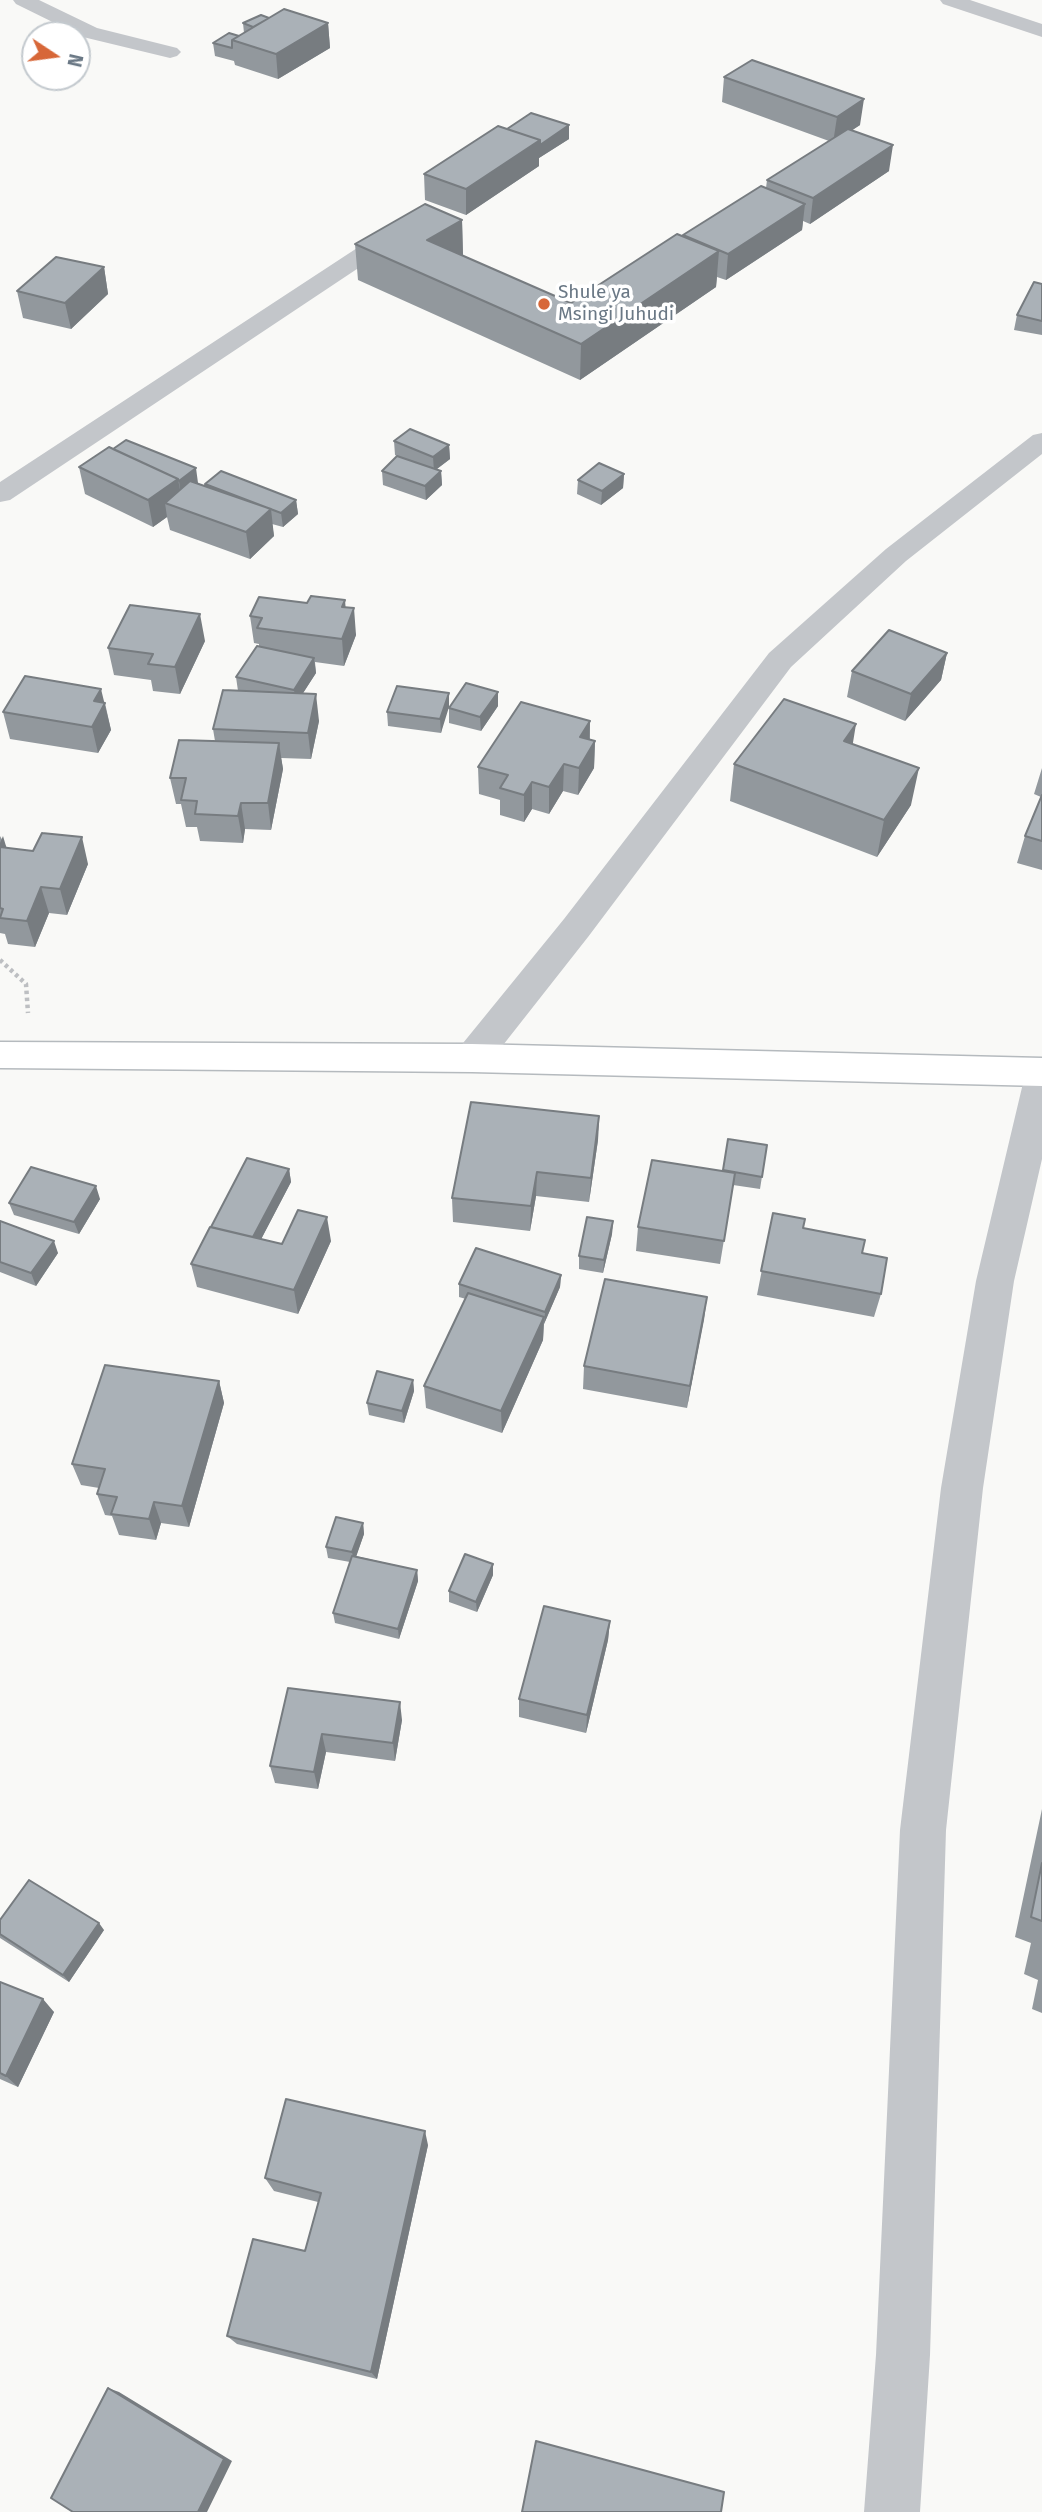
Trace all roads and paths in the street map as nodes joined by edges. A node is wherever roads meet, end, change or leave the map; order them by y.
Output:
1 (23, 0) edge
2 (950, 0) edge
3 (1042, 31) edge
4 (170, 52) dead end
5 (388, 238) edge
6 (1042, 441) edge
7 (0, 494) edge
8 (0, 960) edge
9 (16, 1056) edge
10 (472, 1058) junction
11 (1042, 1072) edge
12 (1042, 1079) edge
13 (892, 2512) edge

1 - 4 street
2 - 3 street
5 - 7 street
6 - 10 street
8 - 9 path
9 - 10 street
10 - 11 street
12 - 13 street

